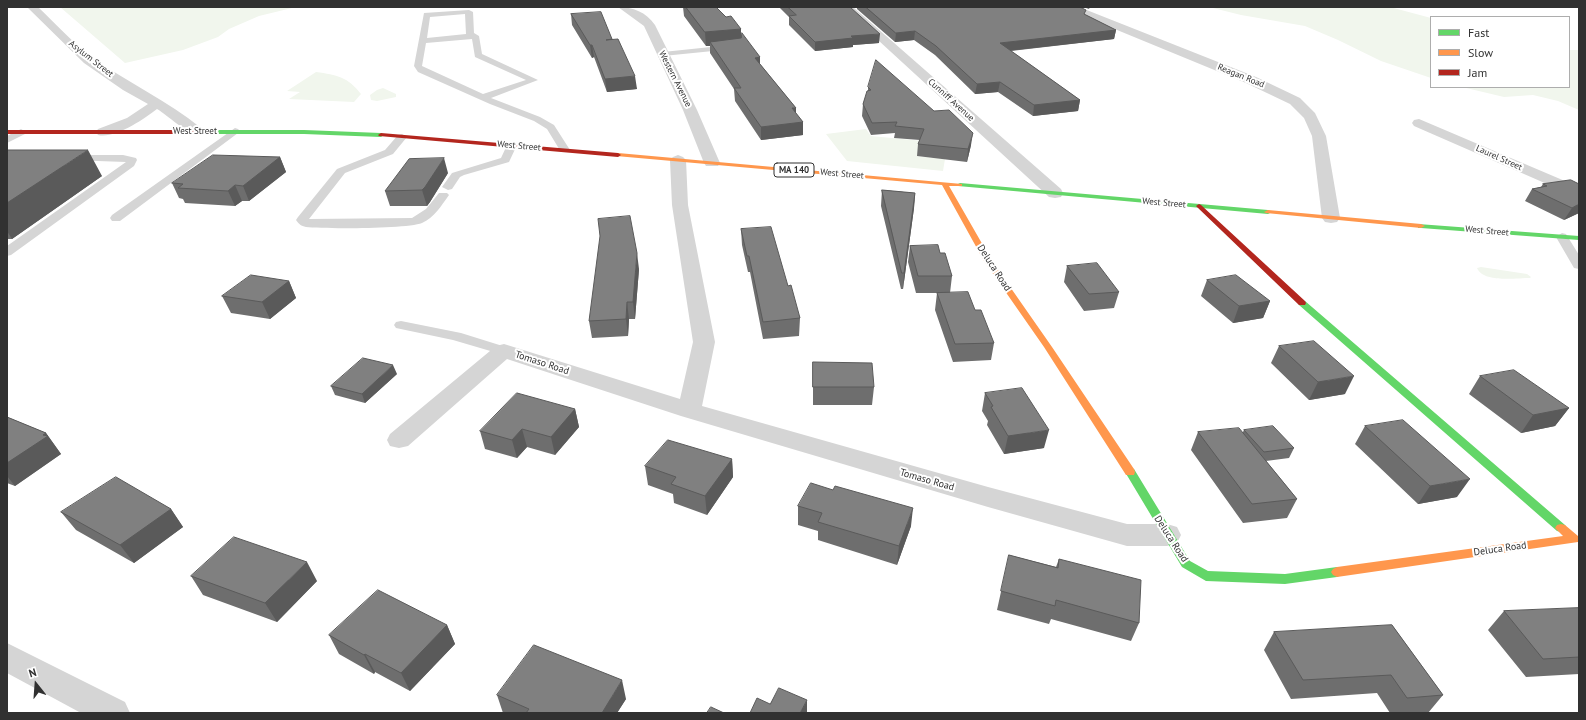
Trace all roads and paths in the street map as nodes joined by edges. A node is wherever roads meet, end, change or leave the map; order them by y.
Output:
1 (32, 7) edge
2 (623, 7) edge
3 (847, 7) edge
4 (1070, 7) edge
5 (475, 36) junction
6 (422, 40) junction
7 (738, 46) edge
8 (663, 54) junction
9 (483, 97) junction
10 (156, 104) junction
11 (1419, 123) dead end
12 (196, 131) junction
13 (235, 131) junction
14 (7, 132) edge
15 (22, 132) junction
16 (103, 132) junction
17 (402, 137) junction
18 (7, 140) edge
19 (512, 145) junction
20 (565, 150) junction
21 (61, 158) edge
22 (678, 160) junction
23 (712, 162) junction
24 (944, 183) junction
25 (1055, 193) junction
26 (1579, 193) edge
27 (1199, 206) junction
28 (116, 218) dead end
29 (1331, 218) junction
30 (1562, 236) junction
31 (1579, 238) edge
32 (7, 252) edge
33 (1579, 265) edge
34 (401, 325) dead end
35 (504, 351) junction
36 (689, 410) junction
37 (399, 440) dead end
38 (1167, 535) junction
39 (1576, 541) edge
40 (7, 657) edge
41 (113, 713) edge

1 - 10 street, Asylum Street
2 - 8 street, Western Avenue
3 - 25 street, Cunniff Avenue
4 - 29 street, Reagan Road
5 - 6 lane
5 - 6 lane
5 - 9 lane
6 - 9 lane
7 - 8 lane
8 - 23 street, Western Avenue
9 - 20 lane
10 - 12 street, Asylum Street
10 - 16 street
11 - 26 street, Laurel Street
12 - 13 main road, West Street / MA 140
12 - 16 main road, West Street / MA 140
13 - 17 main road, West Street / MA 140
13 - 28 lane
14 - 15 main road, West Street / MA 140
15 - 16 main road, West Street / MA 140
15 - 18 lane
17 - 19 main road, West Street / MA 140
17 - 19 lane
19 - 20 main road, West Street / MA 140
20 - 22 main road, West Street / MA 140
21 - 32 lane
22 - 23 main road, West Street / MA 140
22 - 36 street
23 - 24 main road, West Street / MA 140
24 - 25 main road, West Street / MA 140
24 - 38 main road, Deluca Road
25 - 27 main road, West Street / MA 140
27 - 29 main road, West Street / MA 140
27 - 39 main road, Deluca Road
29 - 30 main road, West Street / MA 140
30 - 31 main road, West Street / MA 140
30 - 33 lane
34 - 35 lane
35 - 36 street, Tomaso Road
35 - 37 street, Tomaso Road
36 - 38 street, Tomaso Road
38 - 39 main road, Deluca Road
40 - 41 street

